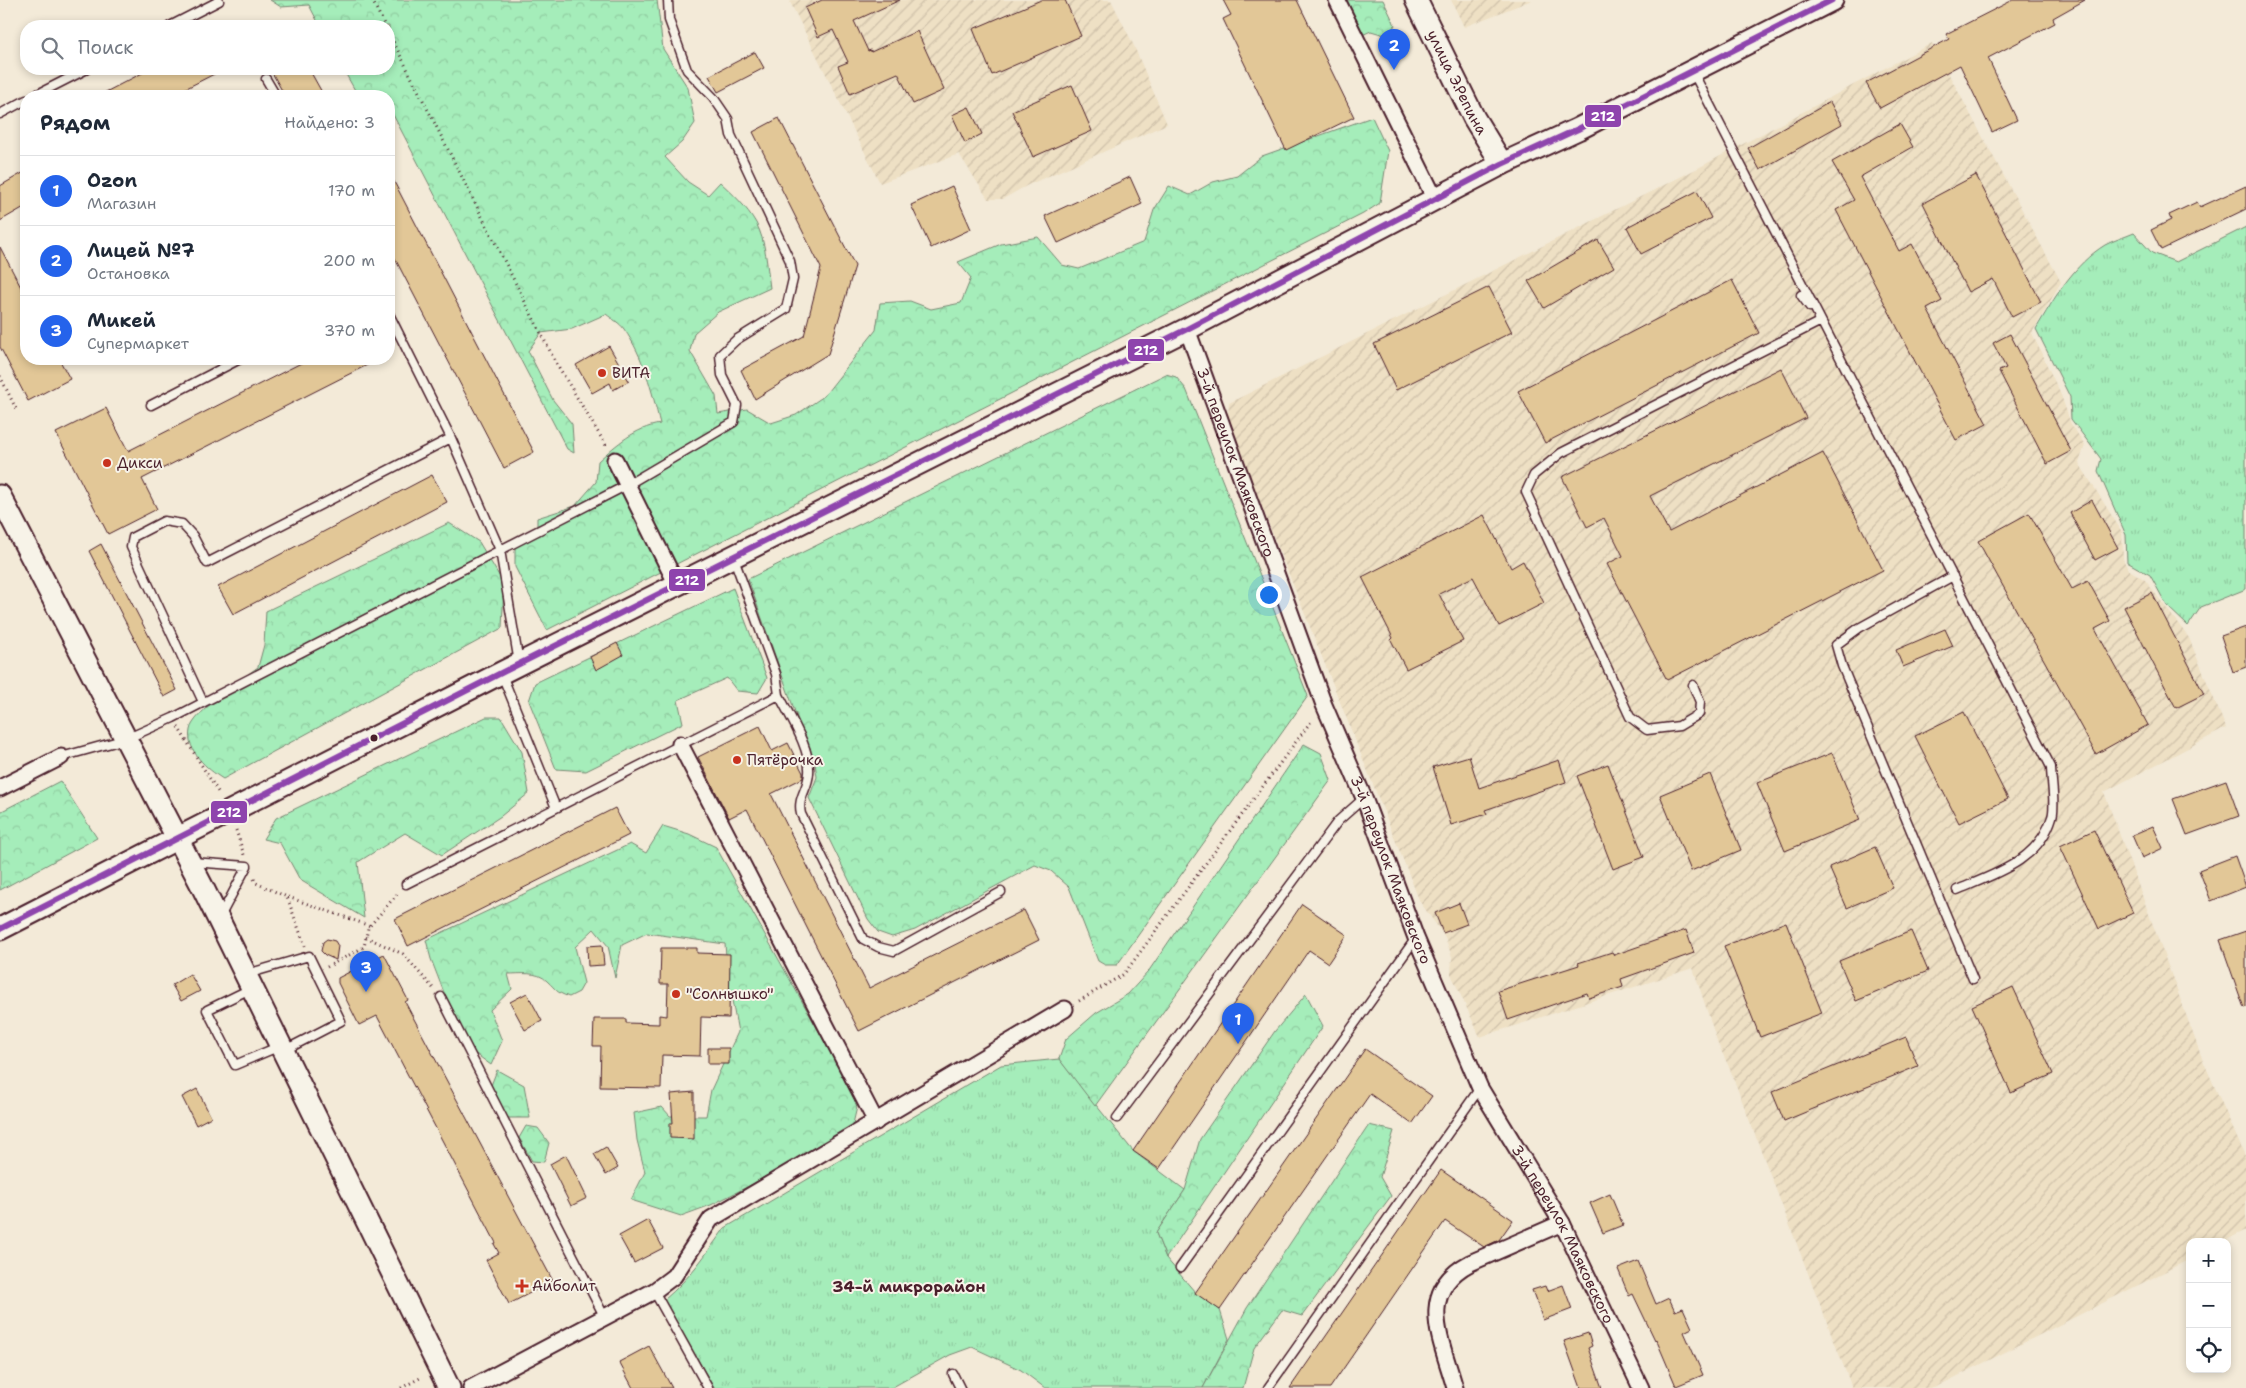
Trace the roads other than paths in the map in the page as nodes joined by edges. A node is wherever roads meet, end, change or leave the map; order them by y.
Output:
1 (668, 0) edge
2 (1337, 0) edge
3 (1416, 0) edge
4 (1832, 0) edge
5 (219, 1) edge
6 (182, 20) edge
7 (1693, 72) junction
8 (76, 75) edge
9 (266, 78) dead end
10 (46, 90) edge
11 (273, 90) edge
12 (20, 103) edge
13 (0, 114) edge
14 (1502, 164) junction
15 (1435, 199) junction
16 (1801, 296) dead end
17 (1821, 321) junction
18 (395, 326) edge
19 (1187, 329) junction
20 (228, 365) edge
21 (151, 405) dead end
22 (451, 438) junction
23 (615, 460) road end
24 (628, 485) junction
25 (0, 496) edge
26 (500, 550) junction
27 (733, 557) junction
28 (1953, 576) junction
29 (678, 585) junction
30 (510, 669) junction
31 (1693, 685) dead end
32 (779, 695) junction
33 (203, 702) junction
34 (126, 739) junction
35 (680, 744) junction
36 (61, 757) joint
37 (0, 788) edge
38 (1364, 798) junction
39 (556, 808) junction
40 (177, 838) junction
41 (190, 862) junction
42 (406, 884) road end
43 (1957, 890) dead end
44 (1001, 892) dead end
45 (219, 920) junction
46 (0, 928) edge
47 (1416, 938) junction
48 (1973, 979) dead end
49 (249, 981) junction
50 (441, 997) road end
51 (1065, 1009) road end
52 (281, 1048) junction
53 (1480, 1088) junction
54 (1117, 1118) dead end
55 (876, 1122) junction
56 (1562, 1223) junction
57 (1180, 1268) dead end
58 (654, 1291) junction
59 (604, 1316) junction
60 (953, 1374) dead end
61 (445, 1379) edge
62 (471, 1388) edge
63 (708, 1388) edge
64 (960, 1388) edge
65 (1268, 1388) edge
66 (1456, 1388) edge
67 (1641, 1388) edge

1 - 24 lane
2 - 15 street
3 - 14 main road, улица Э.Репина
4 - 7 main road
5 - 6 lane
7 - 14 main road
7 - 17 lane
8 - 10 lane
9 - 11 lane
12 - 13 lane
14 - 15 main road
15 - 19 main road
16 - 17 lane
17 - 28 lane
17 - 31 lane
18 - 22 lane
19 - 27 main road
19 - 38 street, 3-й переулок Маяковского
20 - 21 lane
22 - 26 lane
22 - 33 lane
23 - 24 street
24 - 26 lane
24 - 29 street
25 - 34 main road
26 - 30 lane
26 - 33 lane
27 - 29 main road
27 - 32 lane
28 - 43 lane
28 - 48 lane
29 - 30 main road
30 - 39 lane
30 - 40 main road
32 - 35 lane
32 - 44 lane
33 - 34 lane
34 - 36 lane
34 - 40 main road
35 - 39 lane
35 - 55 street
36 - 37 street
38 - 47 street, 3-й переулок Маяковского
38 - 54 lane
39 - 42 lane
40 - 41 main road
40 - 46 main road
41 - 45 main road
41 - 45 lane
45 - 49 main road
47 - 53 street, 3-й переулок Маяковского
47 - 57 lane
49 - 52 main road
49 - 52 lane
49 - 52 lane
50 - 59 lane
51 - 55 street
52 - 61 main road
53 - 56 street, 3-й переулок Маяковского
53 - 65 lane
55 - 58 street
56 - 66 street
56 - 67 street, 3-й переулок Маяковского
58 - 59 street
58 - 63 lane
59 - 62 street
60 - 64 lane

